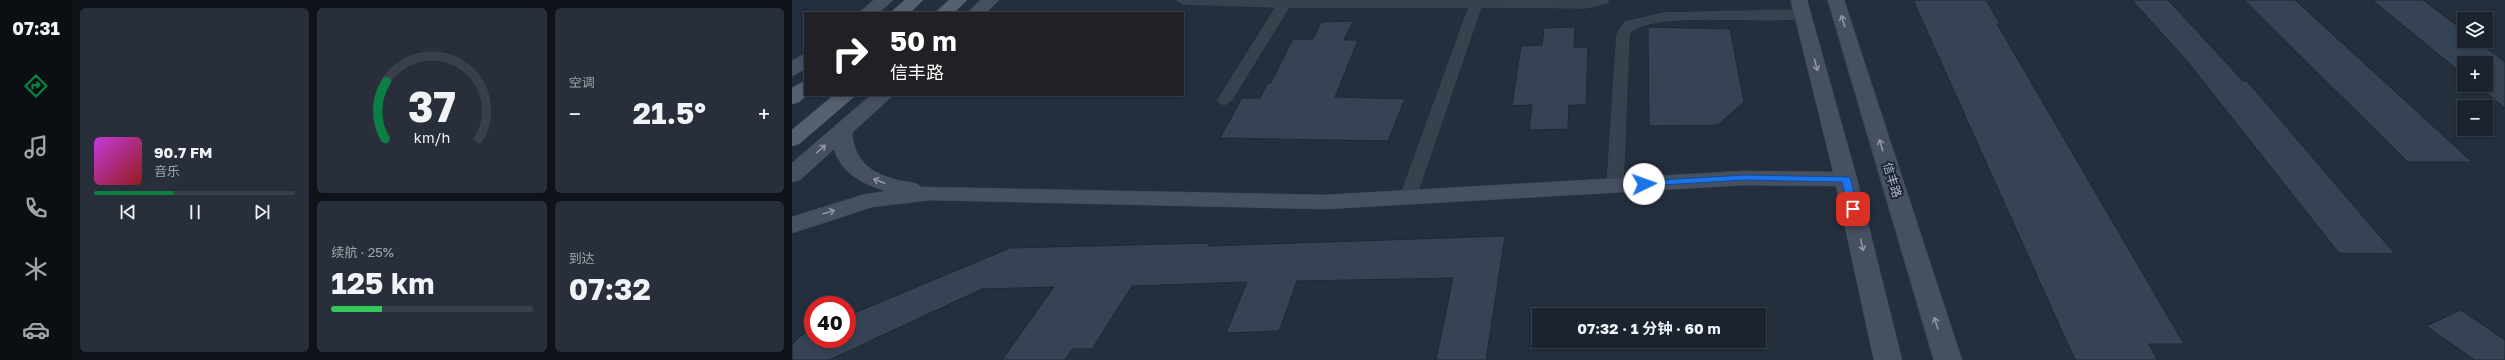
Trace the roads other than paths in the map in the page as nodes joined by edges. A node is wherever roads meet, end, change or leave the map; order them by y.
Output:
1 (885, 0) edge
2 (916, 0) edge
3 (959, 0) edge
4 (991, 0) edge
5 (1183, 0) edge
6 (1603, 0) edge
7 (1836, 0) edge
8 (1238, 1) edge
9 (1345, 2) edge
10 (1285, 3) junction
11 (1476, 4) junction
12 (1801, 7) edge
13 (869, 12) edge
14 (900, 12) edge
15 (945, 12) edge
16 (977, 12) edge
17 (804, 61) edge
18 (792, 70) edge
19 (804, 88) edge
20 (845, 96) edge
21 (882, 96) edge
22 (792, 98) edge
23 (1224, 101) dead end
24 (842, 131) junction
25 (792, 140) edge
26 (792, 175) edge
27 (1846, 179) junction
28 (1615, 185) junction
29 (930, 193) junction
30 (1408, 197) junction
31 (792, 225) edge
32 (1888, 360) edge
33 (1948, 360) edge

1 - 13 street
2 - 14 main road
3 - 15 main road
4 - 16 street
5 - 8 lane
6 - 11 lane
33 -> 7 street, 信丰路
8 - 10 lane
9 - 10 lane
9 - 11 lane
10 - 23 lane
11 - 30 lane
12 -> 27 street
12 - 28 lane
17 - 18 street
19 - 22 main road
20 - 25 main road
21 - 24 street
26 -> 24 street
29 -> 24 street
27 - 28 street
27 -> 32 street
28 - 30 street
29 - 30 street
31 -> 29 street

